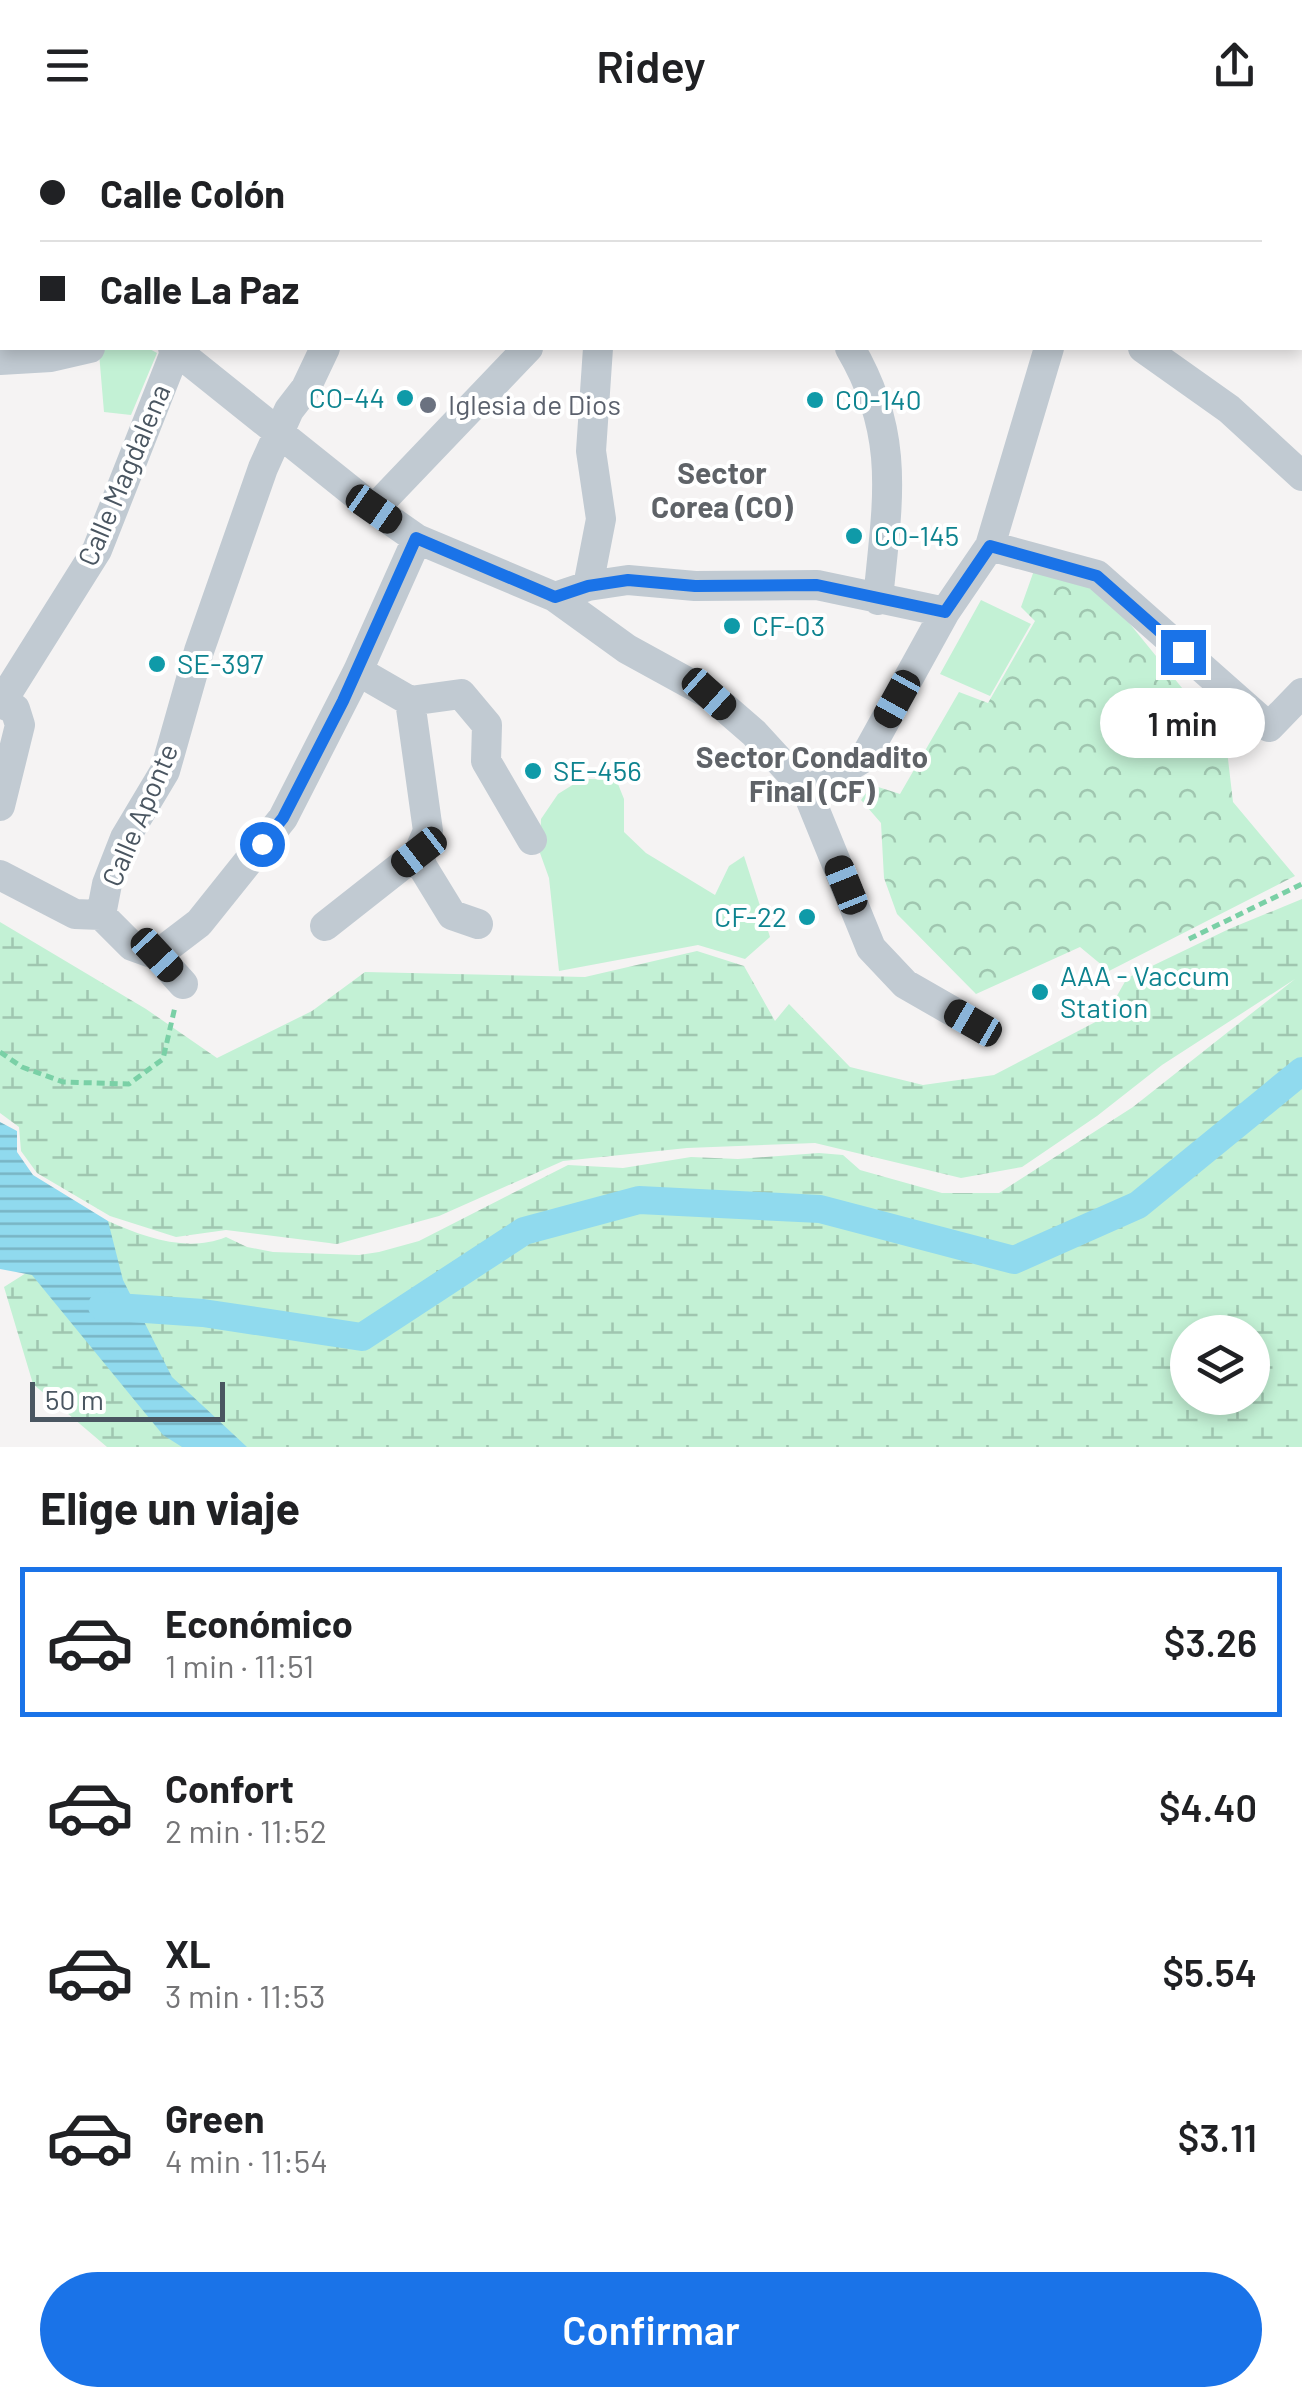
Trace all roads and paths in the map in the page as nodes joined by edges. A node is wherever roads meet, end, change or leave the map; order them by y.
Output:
1 (81, 350) edge
2 (175, 350) edge
3 (176, 350) edge
4 (325, 350) edge
5 (526, 350) edge
6 (598, 350) edge
7 (851, 350) edge
8 (1048, 350) edge
9 (1146, 350) edge
10 (0, 360) edge
11 (280, 434) junction
12 (1302, 476) edge
13 (374, 509) junction
14 (416, 538) junction
15 (990, 546) junction
16 (588, 586) junction
17 (555, 597) junction
18 (878, 600) junction
19 (945, 612) junction
20 (358, 671) junction
21 (1302, 693) edge
22 (410, 701) junction
23 (0, 703) edge
24 (807, 791) junction
25 (0, 806) edge
26 (532, 840) dead end
27 (419, 852) junction
28 (0, 875) edge
29 (1302, 884) edge
30 (101, 915) junction
31 (478, 924) dead end
32 (325, 926) dead end
33 (1190, 939) dead end
34 (157, 955) junction
35 (184, 984) joint
36 (973, 1023) dead end
37 (0, 1052) edge

1 - 10 street
2 - 23 street, Calle Magdalena
3 - 11 street
4 - 11 street, Calle Aponte
5 - 13 street
6 - 16 street
7 - 18 street
8 - 15 street
9 - 12 street
11 - 13 street
11 - 30 street, Calle Aponte
13 - 14 street
14 - 17 street
14 - 20 street
15 - 19 street
15 - 21 street
16 - 17 street
16 - 18 street
17 - 24 street
18 - 19 street
19 - 24 street
20 - 22 street
20 - 34 street
22 - 26 street
22 - 27 street
23 - 25 street, Calle Magdalena
24 - 36 street
27 - 31 street
27 - 32 street
28 - 30 street
29 - 33 path
30 - 34 street
34 - 35 street
35 - 37 path

